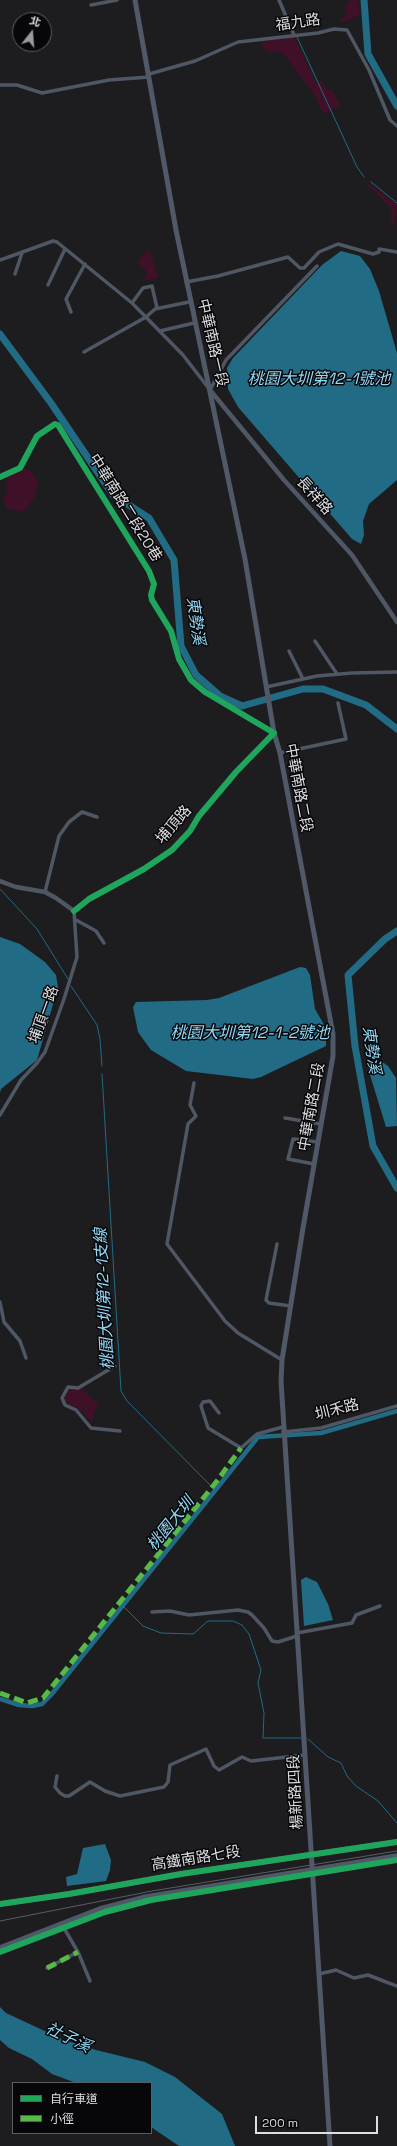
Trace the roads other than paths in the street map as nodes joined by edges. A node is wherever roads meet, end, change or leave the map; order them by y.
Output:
1 (117, 0) edge
2 (135, 0) edge
3 (279, 0) edge
4 (91, 5) dead end
5 (294, 35) junction
6 (149, 75) junction
7 (0, 85) edge
8 (397, 126) edge
9 (65, 249) junction
10 (397, 252) edge
11 (22, 253) junction
12 (0, 260) edge
13 (85, 264) junction
14 (317, 266) dead end
15 (15, 274) dead end
16 (186, 282) junction
17 (48, 285) dead end
18 (189, 302) junction
19 (132, 303) junction
20 (157, 308) junction
21 (71, 312) dead end
22 (146, 317) junction
23 (194, 323) junction
24 (160, 331) junction
25 (84, 352) dead end
26 (210, 390) junction
27 (0, 476) edge
28 (397, 622) edge
29 (316, 641) dead end
30 (289, 651) dead end
31 (397, 672) edge
32 (337, 674) junction
33 (303, 679) junction
34 (267, 690) junction
35 (338, 703) dead end
36 (272, 718) joint
37 (274, 733) junction
38 (280, 753) junction
39 (97, 816) dead end
40 (0, 881) edge
41 (45, 892) junction
42 (74, 911) junction
43 (76, 920) junction
44 (104, 943) dead end
45 (194, 1083) dead end
46 (0, 1115) edge
47 (284, 1118) dead end
48 (321, 1124) junction
49 (318, 1142) junction
50 (314, 1164) junction
51 (277, 1244) dead end
52 (0, 1302) edge
53 (291, 1306) junction
54 (26, 1358) dead end
55 (282, 1360) junction
56 (115, 1366) dead end
57 (397, 1406) edge
58 (219, 1413) dead end
59 (120, 1431) dead end
60 (283, 1432) junction
61 (380, 1606) dead end
62 (152, 1612) dead end
63 (297, 1634) junction
64 (305, 1754) junction
65 (57, 1776) dead end
66 (397, 1842) edge
67 (312, 1854) junction
68 (397, 1856) edge
69 (313, 1870) junction
70 (0, 1904) edge
71 (61, 1923) junction
72 (0, 1948) edge
73 (78, 1952) junction
74 (47, 1968) dead end
75 (319, 1974) junction
76 (90, 1981) dead end
77 (397, 1986) edge
78 (330, 2146) edge

1 - 4 street
2 - 6 main road, 中華南路一段
3 - 5 street
5 - 6 street, 福九路
5 - 8 street, 福九路
6 - 7 street, 福九路
6 - 16 main road, 中華南路一段
9 - 11 street
9 - 13 street
9 - 17 street
10 - 16 street
11 - 12 street
11 - 15 street
13 - 19 street
13 - 21 street
14 - 26 street
16 - 18 main road, 中華南路一段
18 - 20 street
18 - 23 main road, 中華南路一段
19 - 20 street
19 - 22 street
20 - 22 street
22 - 24 street
22 - 25 street
23 - 24 street
23 - 26 main road, 中華南路一段
24 - 26 street
26 - 28 street, 長祥路
26 - 34 main road, 中華南路一段
27 - 37 street, 中華南路二段20巷
29 - 32 street
30 - 33 street
31 - 32 street
32 - 33 street
33 - 34 street
34 - 36 main road, 中華南路一段
35 - 38 street
36 - 37 main road, 中華南路二段
37 - 38 main road, 中華南路二段
37 - 42 street, 埔頂路
38 - 48 main road, 中華南路二段
39 - 41 street
40 - 41 street
41 - 42 street
42 - 43 street, 埔頂一路
43 - 44 street
43 - 46 street, 埔頂一路
45 - 55 street
47 - 48 street
48 - 49 main road, 中華南路二段
49 - 50 main road, 中華南路二段
49 - 50 street
50 - 53 main road, 中華南路二段
51 - 53 street
52 - 54 street
53 - 55 main road, 中華南路二段
55 - 60 main road, 中華南路二段
56 - 59 street
57 - 60 street, 圳禾路
58 - 60 street, 圳禾路
60 - 63 main road, 楊新路四段
61 - 63 street
62 - 63 street
63 - 64 main road, 楊新路四段
64 - 65 street
64 - 67 main road, 楊新路四段
66 - 67 main road, 高鐵南路七段
67 - 69 main road, 楊新路四段
67 - 70 main road, 高鐵南路七段
68 - 69 main road, 高鐵南路七段
69 - 71 main road, 高鐵南路七段
69 - 75 main road, 楊新路四段
71 - 72 main road, 高鐵南路七段
71 - 73 street
73 - 74 street
73 - 76 street
75 - 77 street
75 - 78 main road, 楊新路四段

